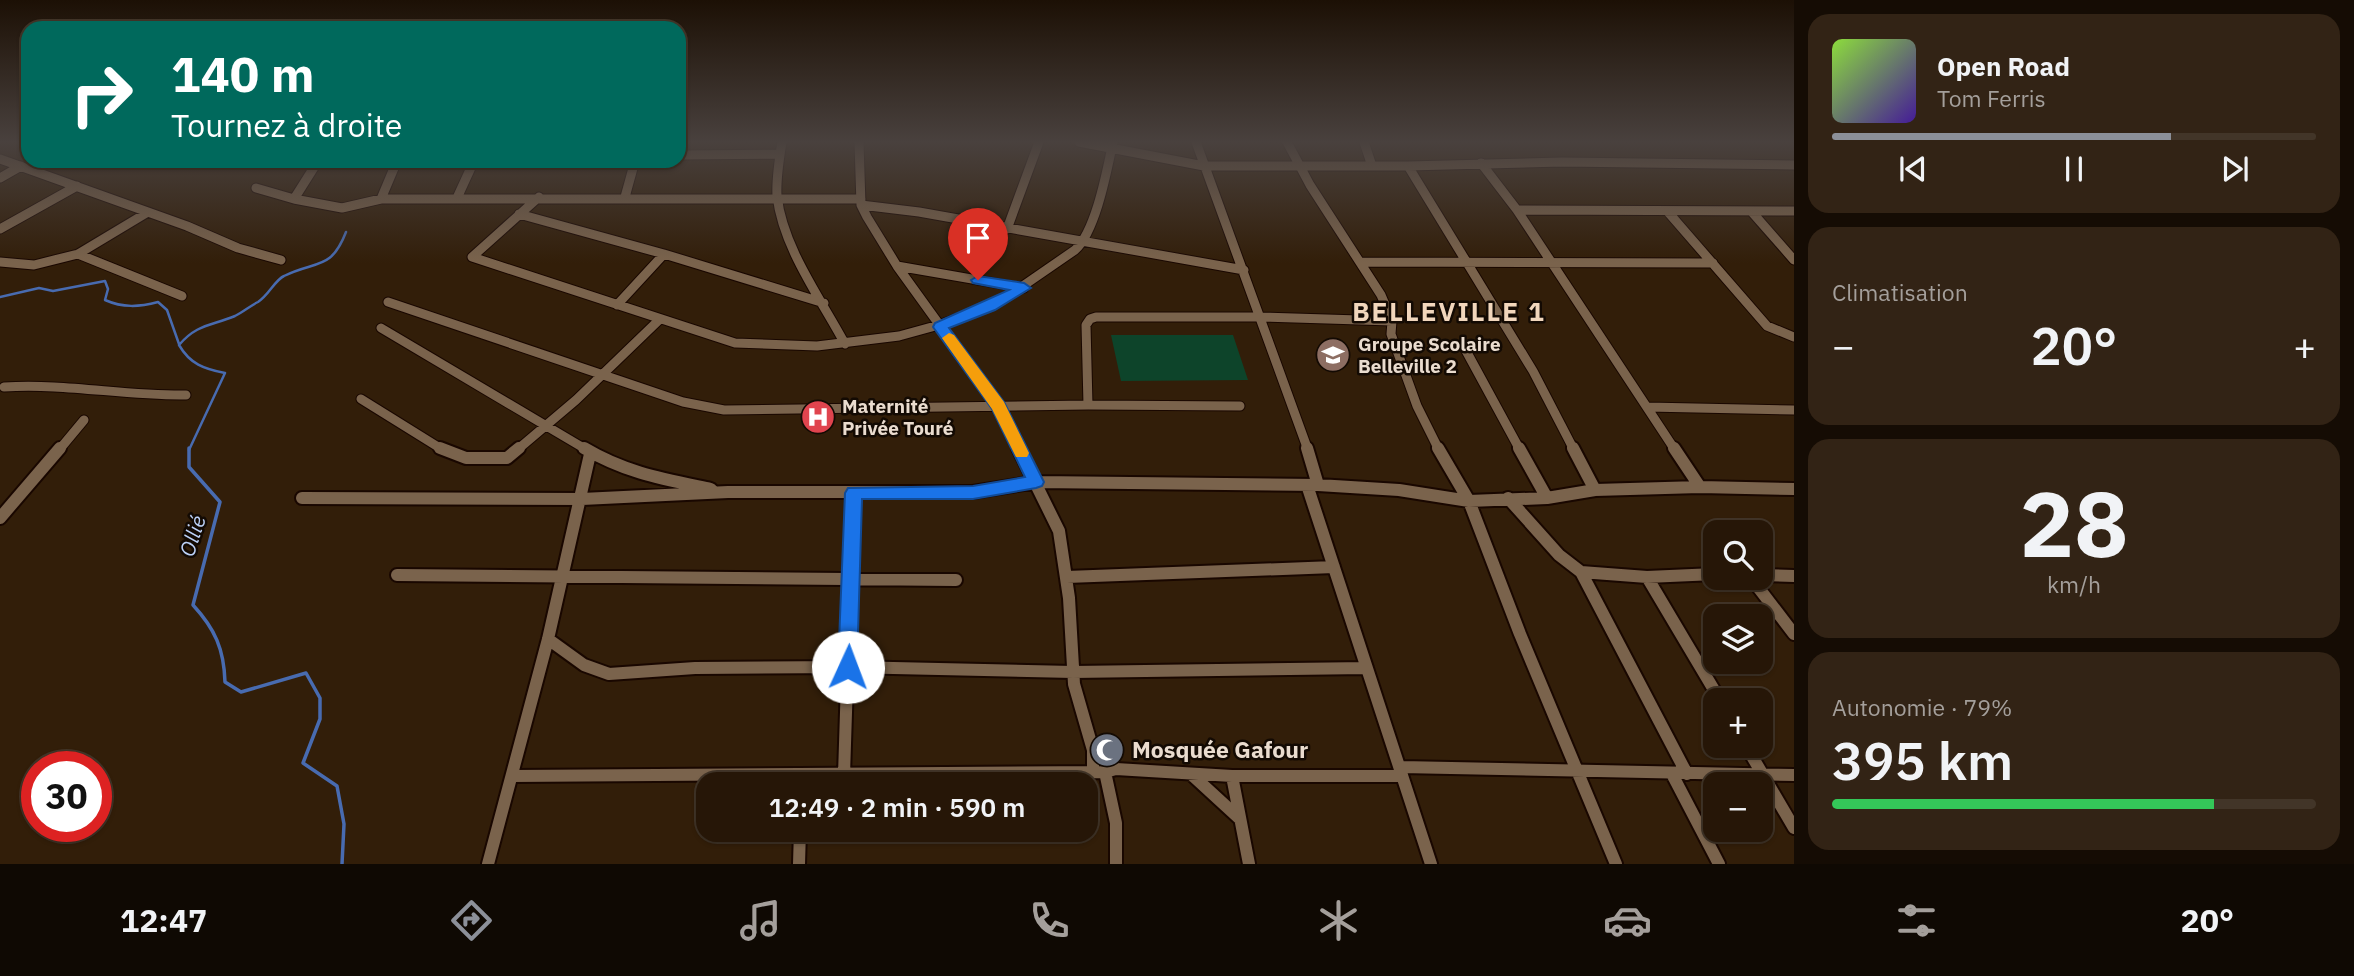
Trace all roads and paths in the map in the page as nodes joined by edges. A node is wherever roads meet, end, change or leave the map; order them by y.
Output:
1 (68, 182) edge
2 (305, 182) edge
3 (388, 182) edge
4 (464, 182) edge
5 (629, 182) edge
6 (778, 182) edge
7 (860, 182) edge
8 (1024, 182) edge
9 (1101, 182) edge
10 (1210, 182) edge
11 (1309, 182) edge
12 (1418, 182) edge
13 (1496, 182) edge
14 (78, 186) junction
15 (256, 188) dead end
16 (539, 197) junction
17 (625, 197) junction
18 (457, 198) junction
19 (381, 199) junction
20 (777, 199) junction
21 (294, 200) junction
22 (861, 202) junction
23 (1517, 210) junction
24 (1751, 211) junction
25 (1794, 211) edge
26 (148, 212) junction
27 (1668, 212) junction
28 (519, 214) junction
29 (0, 229) edge
30 (1007, 229) junction
31 (1082, 242) junction
32 (78, 254) junction
33 (663, 254) junction
34 (281, 260) dead end
35 (1794, 260) edge
36 (0, 262) edge
37 (1362, 262) junction
38 (1466, 262) junction
39 (1551, 262) junction
40 (1713, 263) junction
41 (897, 266) junction
42 (1244, 270) junction
43 (1024, 288) junction
44 (182, 296) dead end
45 (388, 302) dead end
46 (824, 303) junction
47 (617, 305) junction
48 (1260, 317) junction
49 (660, 319) junction
50 (1392, 321) junction
51 (940, 327) junction
52 (381, 328) dead end
53 (1794, 337) edge
54 (845, 344) junction
55 (1464, 347) dead end
56 (605, 373) junction
57 (1, 389) edge
58 (186, 395) dead end
59 (361, 399) dead end
60 (1088, 405) junction
61 (999, 406) junction
62 (1240, 406) dead end
63 (1647, 407) junction
64 (1794, 410) edge
65 (84, 421) dead end
66 (546, 426) junction
67 (590, 454) junction
68 (1036, 482) junction
69 (1313, 485) junction
70 (1700, 487) junction
71 (1794, 489) edge
72 (1595, 490) junction
73 (728, 492) junction
74 (853, 493) junction
75 (302, 498) dead end
76 (1508, 498) junction
77 (1547, 498) junction
78 (582, 499) junction
79 (1469, 501) junction
80 (0, 518) edge
81 (1334, 567) junction
82 (1581, 572) junction
83 (397, 575) dead end
84 (1703, 575) edge
85 (1773, 575) edge
86 (562, 576) junction
87 (1794, 576) edge
88 (1067, 577) junction
89 (1647, 577) junction
90 (850, 579) junction
91 (956, 580) dead end
92 (1760, 590) edge
93 (1794, 634) edge
94 (548, 639) junction
95 (848, 667) junction
96 (1367, 668) junction
97 (1073, 672) junction
98 (1713, 688) edge
99 (1575, 769) junction
100 (1099, 771) junction
101 (844, 772) edge
102 (1035, 772) edge
103 (1401, 772) junction
104 (1191, 774) junction
105 (1680, 774) junction
106 (1703, 774) edge
107 (1773, 775) edge
108 (1794, 775) edge
109 (512, 776) junction
110 (1232, 776) junction
111 (696, 778) edge
112 (1773, 791) edge
113 (1240, 819) junction
114 (1794, 828) edge
115 (800, 842) edge
116 (488, 864) edge
117 (799, 864) edge
118 (1116, 864) edge
119 (1249, 864) edge
120 (1431, 864) edge
121 (1616, 864) edge
122 (1719, 864) edge

1 - 14 street
2 - 21 street
3 - 19 street
4 - 18 street
5 - 17 street
6 - 20 street
7 - 22 street
8 - 30 street
9 - 31 street
10 - 42 street
11 - 37 street
12 - 38 street
13 - 23 street
14 - 26 street
14 - 29 street
15 - 21 street
16 - 17 street
16 - 18 street
16 - 28 street
17 - 20 street
18 - 19 street
19 - 21 street
20 - 22 street
20 - 46 street
22 - 30 street
22 - 41 street
23 - 27 street
23 - 39 street
24 - 25 street
24 - 27 street
24 - 35 street
26 - 32 street
26 - 34 street
27 - 40 street
28 - 33 street
28 - 47 street
30 - 31 street
31 - 42 street
31 - 43 street
32 - 36 street
32 - 44 street
33 - 46 street
33 - 47 street
37 - 38 street
37 - 50 street
38 - 39 street
38 - 72 street
39 - 40 street
39 - 63 street
40 - 53 street
41 - 43 street
41 - 51 street
42 - 48 street
43 - 51 street
45 - 56 street
46 - 54 street
47 - 49 street
48 - 50 street
48 - 60 street
48 - 69 street
49 - 54 street
49 - 56 street
50 - 79 street
51 - 54 street
51 - 61 street
52 - 66 street
55 - 77 street
56 - 61 street
56 - 66 street
57 - 58 street
59 - 66 street
60 - 61 street
60 - 62 street
61 - 68 street
63 - 64 street
63 - 70 street
65 - 80 street
66 - 67 street
67 - 73 street
67 - 78 street
68 - 69 street
68 - 74 street
68 - 88 street
69 - 79 street
69 - 81 street
70 - 71 street
70 - 72 street
72 - 77 street
73 - 74 street
73 - 78 street
74 - 90 street
75 - 78 street
76 - 77 street
76 - 79 street
76 - 82 street
78 - 86 street
79 - 99 street
81 - 88 street
81 - 96 street
82 - 89 street
82 - 105 street
83 - 86 street
84 - 89 street
85 - 87 street
86 - 90 street
86 - 94 street
88 - 97 street
89 - 98 street
90 - 91 street
90 - 95 street
92 - 93 street
94 - 95 street
94 - 109 street
95 - 97 street
95 - 101 street
96 - 97 street
96 - 103 street
97 - 100 street
99 - 103 street
99 - 105 street
99 - 121 street
100 - 102 street
100 - 104 street
100 - 118 street
103 - 110 street
103 - 120 street
104 - 110 street
104 - 113 street
105 - 106 street
105 - 122 street
107 - 108 street
109 - 111 street
109 - 116 street
110 - 113 street
112 - 114 street
113 - 119 street
115 - 117 street

